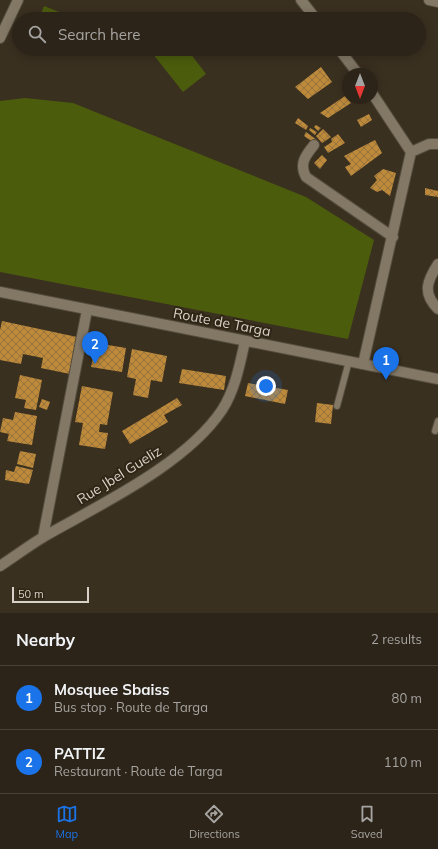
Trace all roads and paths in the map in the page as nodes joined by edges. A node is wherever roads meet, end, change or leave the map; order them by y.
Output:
1 (18, 0) edge
2 (301, 0) edge
3 (429, 0) edge
4 (438, 2) edge
5 (12, 12) edge
6 (310, 12) edge
7 (12, 13) edge
8 (0, 38) edge
9 (344, 56) edge
10 (353, 68) edge
11 (378, 102) edge
12 (438, 144) edge
13 (314, 145) dead end
14 (411, 152) junction
15 (393, 237) junction
16 (438, 264) edge
17 (0, 292) edge
18 (438, 309) edge
19 (88, 310) junction
20 (245, 341) junction
21 (349, 361) junction
22 (363, 364) junction
23 (438, 379) edge
24 (337, 406) dead end
25 (438, 421) edge
26 (435, 431) dead end
27 (43, 537) junction
28 (0, 566) edge

1 - 5 street
2 - 6 street
3 - 4 street
7 - 8 street
9 - 10 street
11 - 14 street
12 - 14 street
13 - 15 street
14 - 15 street
15 - 22 street
16 - 18 street
17 - 19 street, Route de Targa
19 - 20 street, Route de Targa
19 - 27 street
20 - 21 street, Route de Targa
20 - 27 street, Rue Jbel Gueliz
21 - 22 street, Route de Targa
21 - 24 lane
22 - 23 street, Route de Targa
25 - 26 lane
27 - 28 street, Rue Jbel Gueliz

